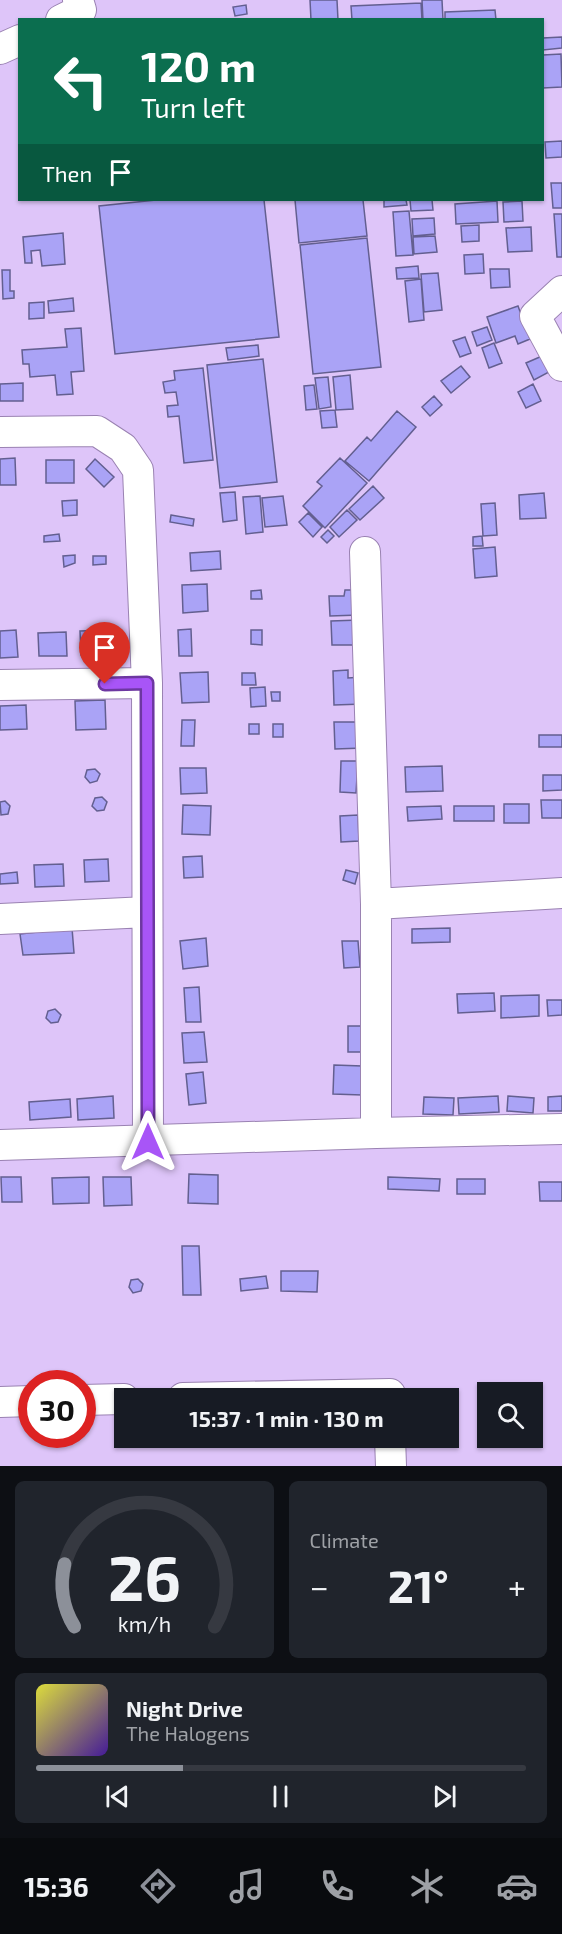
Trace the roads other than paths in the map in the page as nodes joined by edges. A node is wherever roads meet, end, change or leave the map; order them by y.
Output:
1 (18, 41) edge
2 (0, 49) edge
3 (562, 291) edge
4 (562, 366) edge
5 (0, 432) edge
6 (365, 552) dead end
7 (147, 683) junction
8 (0, 685) edge
9 (562, 893) edge
10 (376, 904) junction
11 (147, 912) junction
12 (0, 919) edge
13 (562, 1129) edge
14 (376, 1133) junction
15 (148, 1142) junction
16 (0, 1145) edge
17 (114, 1399) edge
18 (96, 1400) edge
19 (18, 1401) edge
20 (0, 1402) edge
21 (390, 1448) edge
22 (391, 1466) edge

1 - 2 street
3 - 4 street
5 - 7 street
6 - 10 street
7 - 8 street
7 - 11 street
9 - 10 street
10 - 14 street
11 - 12 street
11 - 15 street
13 - 14 street
14 - 15 street
15 - 16 street
17 - 18 street
19 - 20 street
21 - 22 street

